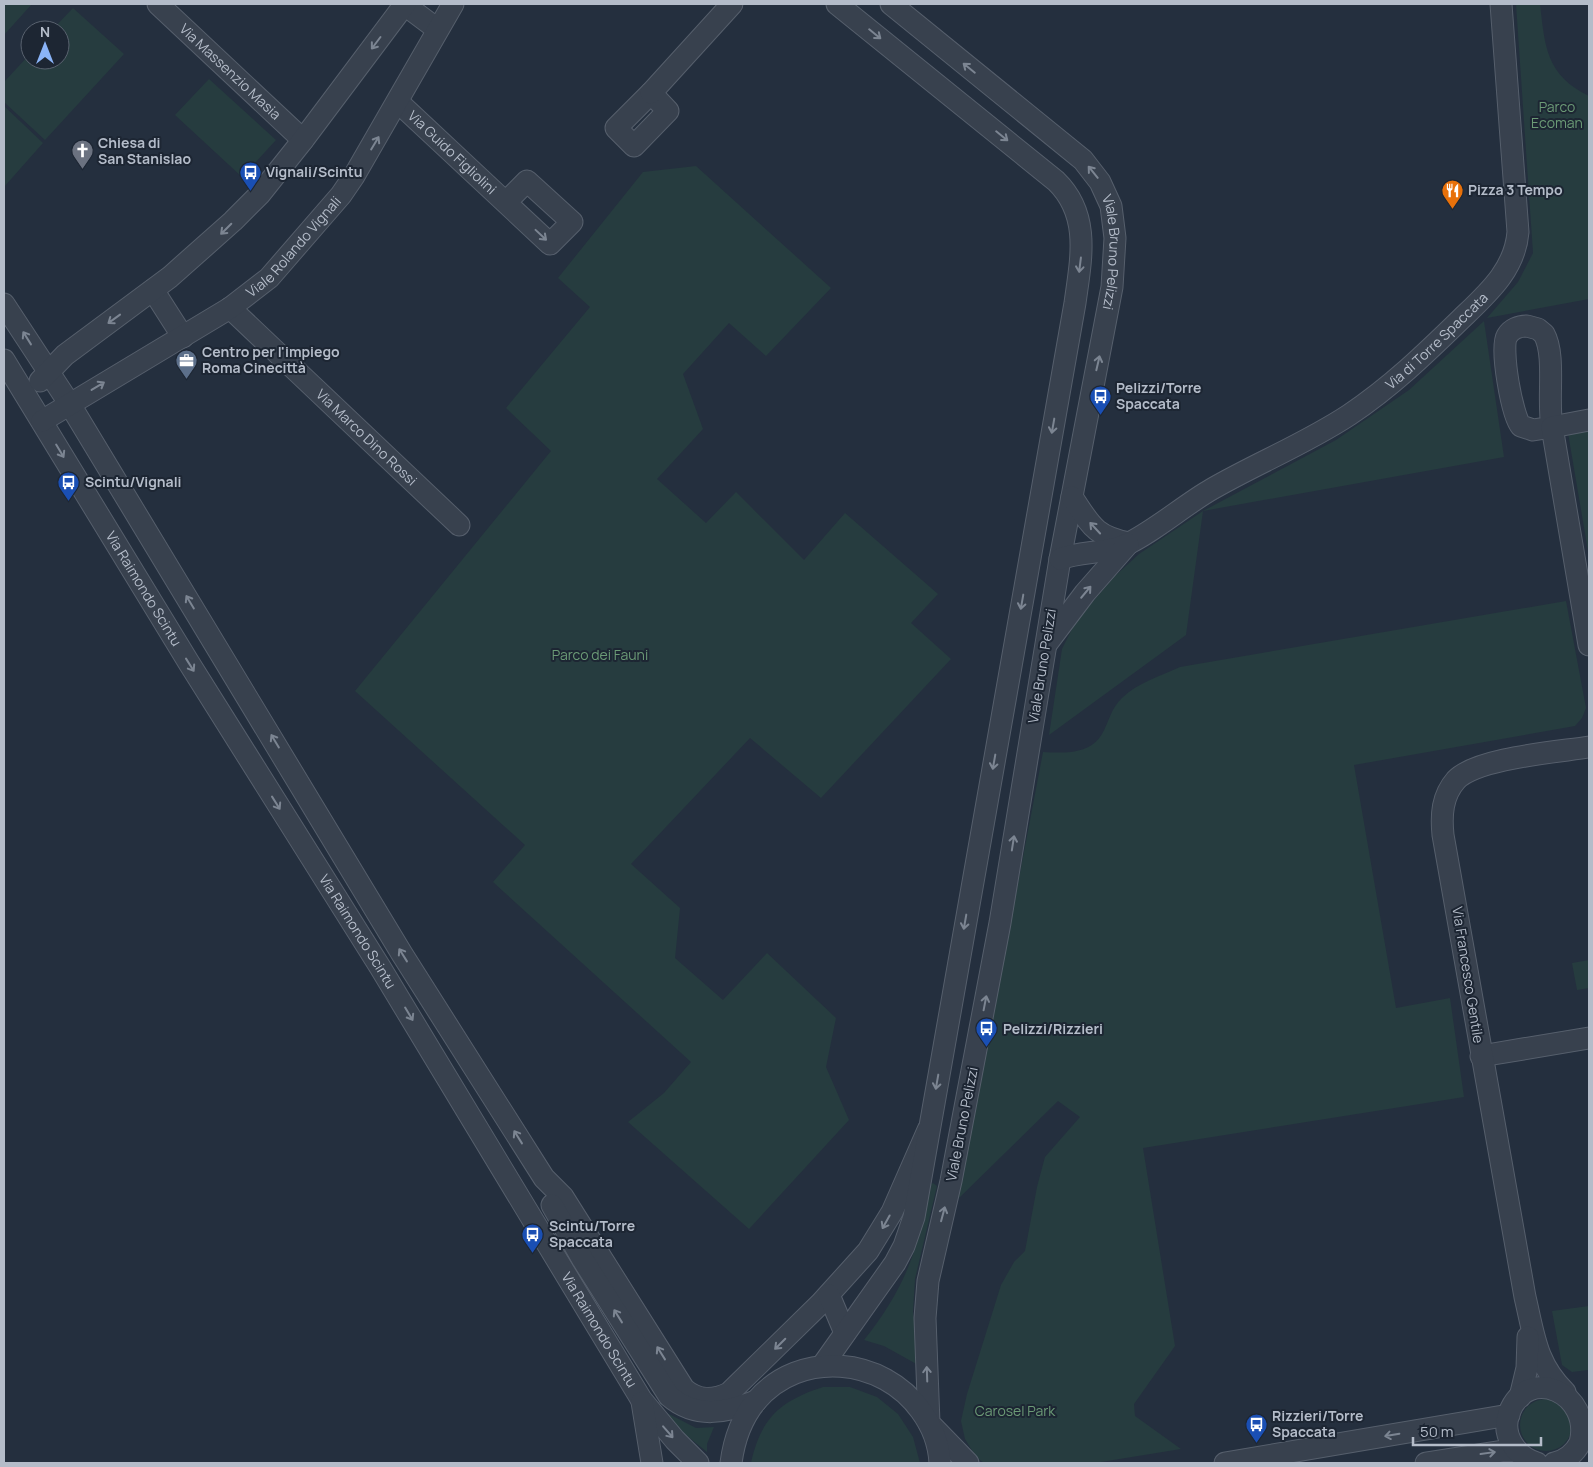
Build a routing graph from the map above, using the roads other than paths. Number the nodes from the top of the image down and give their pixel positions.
1 (158, 4) edge
2 (405, 4) edge
3 (453, 4) edge
4 (732, 4) edge
5 (837, 4) edge
6 (891, 4) edge
7 (1501, 4) edge
8 (437, 29) junction
9 (650, 93) dead end
10 (398, 102) junction
11 (303, 140) junction
12 (506, 202) dead end
13 (153, 290) junction
14 (4, 304) edge
15 (230, 308) junction
16 (183, 337) junction
17 (4, 360) edge
18 (49, 373) junction
19 (25, 395) junction
20 (69, 403) junction
21 (42, 420) junction
22 (1589, 420) edge
23 (1072, 497) junction
24 (459, 525) dead end
25 (1129, 543) junction
26 (1030, 554) junction
27 (1060, 559) junction
28 (1113, 562) junction
29 (1046, 644) junction
30 (1589, 645) edge
31 (1589, 747) edge
32 (1589, 1038) edge
33 (1482, 1056) junction
34 (928, 1130) junction
35 (922, 1176) junction
36 (544, 1178) junction
37 (951, 1181) junction
38 (829, 1295) junction
39 (1528, 1310) junction
40 (845, 1334) junction
41 (822, 1366) junction
42 (1575, 1396) edge
43 (641, 1400) junction
44 (756, 1401) junction
45 (1514, 1406) junction
46 (929, 1423) junction
47 (1572, 1453) edge
48 (1530, 1460) edge
49 (652, 1463) edge
50 (698, 1463) edge
51 (731, 1463) edge
52 (940, 1463) edge
53 (968, 1463) edge
54 (1225, 1463) edge
55 (1426, 1463) edge

1 - 11 street, Via Massenzio Masia
2 - 8 street
2 -> 11 street
3 - 8 street, Viale Rolando Vignali
4 - 9 street
5 -> 26 street, Viale Bruno Pelizzi
23 -> 6 street, Viale Bruno Pelizzi
7 - 25 street, Via di Torre Spaccata
8 - 10 street, Viale Rolando Vignali
10 - 12 street, Via Guido Figliolini
15 -> 10 street, Viale Rolando Vignali
11 -> 13 street
13 - 16 street
13 -> 18 street
18 -> 14 street, Via Raimondo Scintu
15 - 16 street, Viale Rolando Vignali
15 - 24 street, Via Marco Dino Rossi
20 -> 16 street, Viale Rolando Vignali
17 - 19 street, Via Raimondo Scintu
18 - 19 street
18 - 20 street, Via Raimondo Scintu
19 - 21 street, Via Raimondo Scintu
20 - 21 street, Viale Rolando Vignali
36 -> 20 street, Via Raimondo Scintu
21 -> 43 street, Via Raimondo Scintu
22 - 30 street
25 -> 23 street
23 - 27 street, Viale Bruno Pelizzi
25 - 27 street, Via di Torre Spaccata
25 - 28 street, Via di Torre Spaccata
26 - 27 street, Via di Torre Spaccata
26 -> 34 street, Viale Bruno Pelizzi
27 - 28 street
27 - 29 street, Viale Bruno Pelizzi
29 -> 28 street, Via di Torre Spaccata
37 -> 29 street, Viale Bruno Pelizzi
31 - 33 street, Via Francesco Gentile
32 - 33 street
33 - 39 street, Via Francesco Gentile
34 - 35 street, Viale Bruno Pelizzi
34 -> 38 street, Via Raimondo Scintu
35 - 37 street
35 - 40 street, Viale Bruno Pelizzi
38 -> 36 street, Via Raimondo Scintu
44 -> 36 street, Via Raimondo Scintu
46 -> 37 street, Viale Bruno Pelizzi
38 - 40 street
39 - 42 street, Via Francesco Gentile
39 - 45 street, Via Francesco Gentile
40 - 41 street, Viale Bruno Pelizzi
41 - 44 street
41 - 46 street
42 - 45 street
42 - 47 street, Via Francesco Gentile
43 - 49 street
43 -> 50 street, Via Raimondo Scintu
44 - 51 street
45 - 48 street, Via Francesco Gentile
45 -> 54 street
46 - 52 street
46 - 53 street
55 -> 48 street

